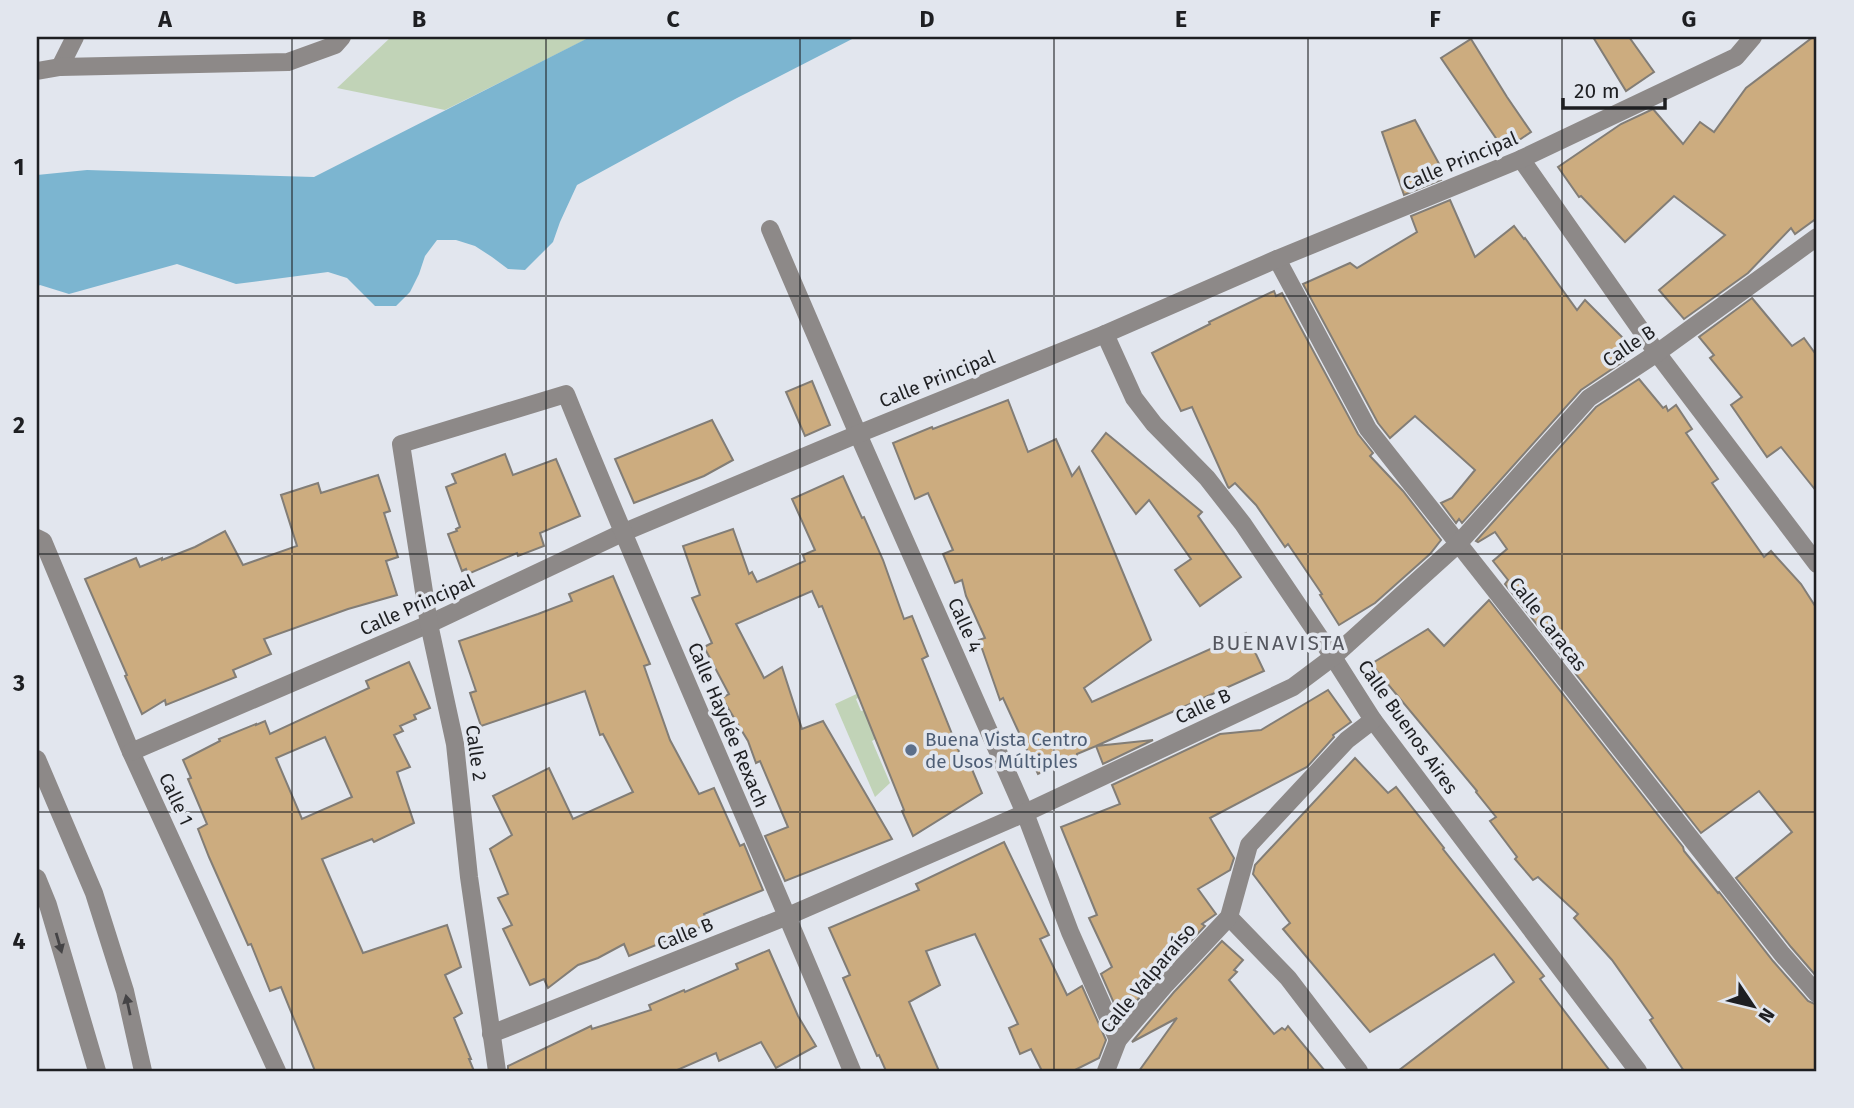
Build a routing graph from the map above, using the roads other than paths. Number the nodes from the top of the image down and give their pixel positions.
1 (75, 37) edge
2 (342, 37) edge
3 (1753, 37) edge
4 (60, 68) junction
5 (37, 71) edge
6 (1521, 159) junction
7 (770, 229) dead end
8 (1815, 244) edge
9 (1277, 259) junction
10 (1105, 334) junction
11 (1657, 353) junction
12 (858, 433) junction
13 (401, 444) joint
14 (622, 533) junction
15 (40, 539) edge
16 (1458, 544) junction
17 (1817, 565) edge
18 (429, 624) junction
19 (1334, 657) junction
20 (1373, 720) junction
21 (131, 752) junction
22 (37, 759) edge
23 (1025, 813) junction
24 (37, 878) edge
25 (788, 916) junction
26 (1229, 917) junction
27 (1817, 994) edge
28 (491, 1034) junction
29 (1118, 1040) junction
30 (97, 1071) edge
31 (143, 1071) edge
32 (277, 1071) edge
33 (497, 1071) edge
34 (852, 1071) edge
35 (1106, 1071) edge
36 (1359, 1071) edge
37 (1638, 1071) edge

1 - 4 street
2 - 4 street
3 - 6 street, Calle Principal
4 - 5 street
6 - 9 street, Calle Principal
6 - 11 street
7 - 12 street, Calle 4
8 - 11 street, Calle B
9 - 10 street, Calle Principal
9 - 16 street, Calle Caracas
10 - 12 street, Calle Principal
10 - 19 street, Calle Buenos Aires
11 - 16 street, Calle B
11 - 17 street
12 - 14 street, Calle Principal
12 - 23 street, Calle 4
13 - 14 street, Calle Haydée Rexach
13 - 18 street, Calle 2
14 - 18 street, Calle Principal
14 - 25 street, Calle Haydée Rexach
15 - 21 street, Calle 1
16 - 19 street, Calle B
16 - 27 street, Calle Caracas
18 - 21 street, Calle Principal
18 - 28 street, Calle 2
19 - 20 street, Calle Buenos Aires
19 - 23 street, Calle B
20 - 26 street
20 - 37 street, Calle Buenos Aires
21 - 32 street, Calle 1
31 -> 22 street
23 - 25 street, Calle B
23 - 29 street, Calle 4
24 -> 30 street
25 - 28 street, Calle B
25 - 34 street, Calle Haydée Rexach
26 - 29 street, Calle Valparaíso
26 - 36 street
28 - 33 street, Calle 2
29 - 35 street, Calle Valparaíso

